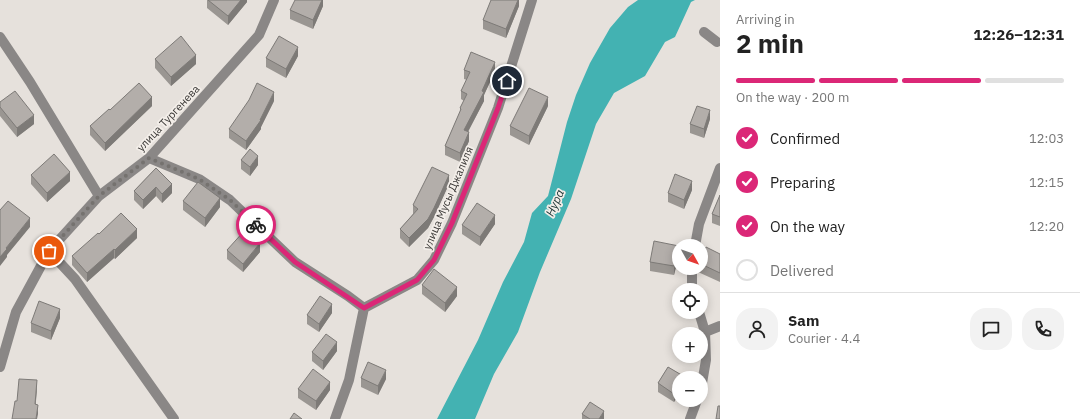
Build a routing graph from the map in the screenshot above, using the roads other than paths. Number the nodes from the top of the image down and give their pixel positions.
1 (274, 0) edge
2 (532, 0) edge
3 (704, 32) dead end
4 (0, 37) edge
5 (719, 44) edge
6 (149, 158) junction
7 (720, 168) edge
8 (99, 196) junction
9 (696, 239) edge
10 (49, 251) junction
11 (364, 308) junction
12 (720, 326) edge
13 (708, 331) edge
14 (0, 367) edge
15 (694, 407) edge
16 (174, 419) edge
17 (335, 419) edge
18 (690, 419) edge

1 - 6 street, улица Тургенева
2 - 11 street, улица Мусы Джалиля
3 - 5 street
4 - 8 street
6 - 8 street, улица Тургенева
6 - 11 street
7 - 9 street
8 - 10 street, улица Тургенева
10 - 14 street, улица Тургенева
10 - 16 street
11 - 17 street
12 - 13 street
15 - 18 street

